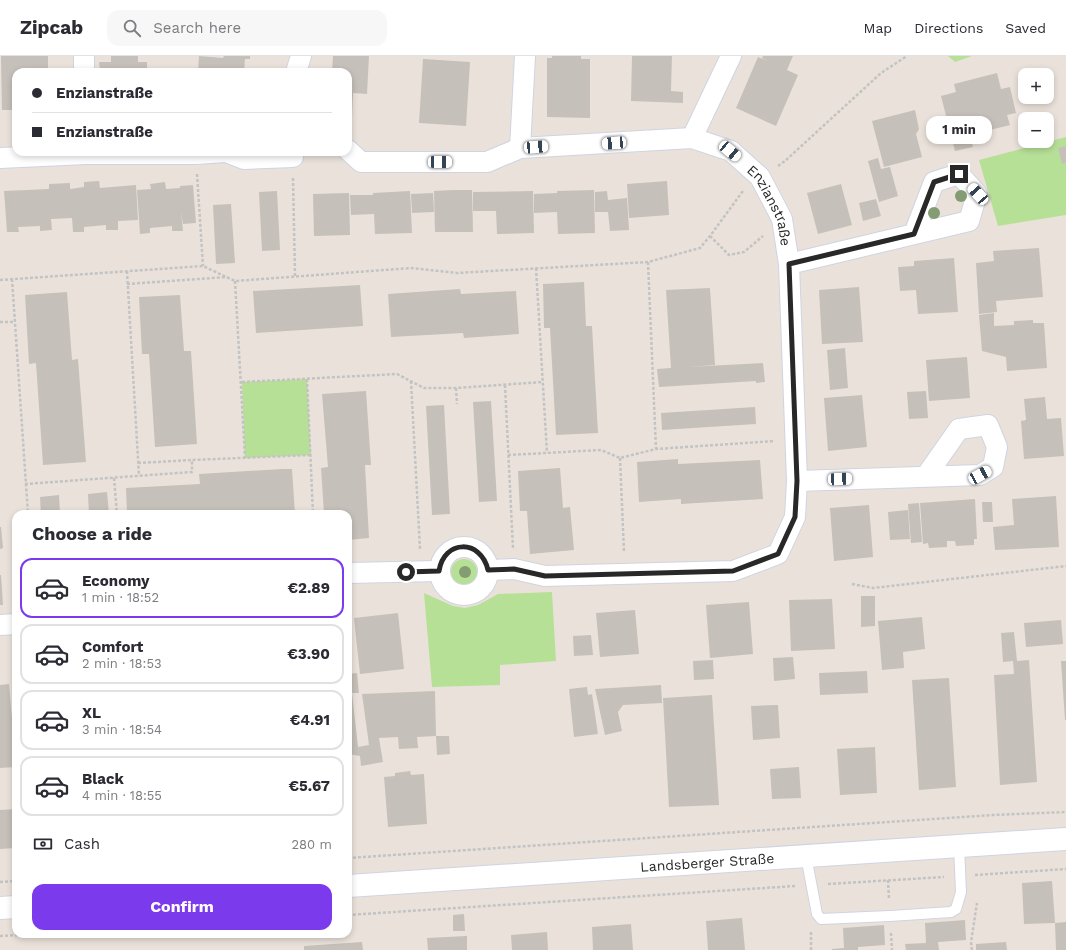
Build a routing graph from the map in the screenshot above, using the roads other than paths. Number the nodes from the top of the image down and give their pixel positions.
1 (84, 56) edge
2 (301, 56) edge
3 (524, 56) edge
4 (731, 56) edge
5 (84, 68) edge
6 (297, 68) edge
7 (692, 138) junction
8 (520, 148) junction
9 (352, 154) edge
10 (34, 156) edge
11 (236, 156) edge
12 (277, 156) edge
13 (0, 158) edge
14 (914, 234) dead end
15 (789, 264) junction
16 (926, 476) dead end
17 (797, 481) junction
18 (488, 570) junction
19 (430, 572) junction
20 (352, 574) edge
21 (12, 624) edge
22 (0, 625) edge
23 (1066, 839) edge
24 (959, 846) junction
25 (806, 856) junction
26 (352, 886) edge
27 (12, 907) edge
28 (0, 908) edge

1 - 5 street
2 - 6 street
3 - 8 street
4 - 7 street
7 - 8 street, Enzianstraße
7 - 15 street, Enzianstraße
8 - 9 street, Enzianstraße
10 - 13 street
11 - 12 street
14 - 15 street, Enzianstraße
15 - 17 street, Enzianstraße
16 - 17 street
17 - 18 street, Enzianstraße
18 - 19 street
18 - 19 street
19 - 20 street
21 - 22 street
23 - 24 street, Landsberger Straße
24 - 25 street, Landsberger Straße
24 - 25 lane
25 - 26 street, Landsberger Straße
27 - 28 street

